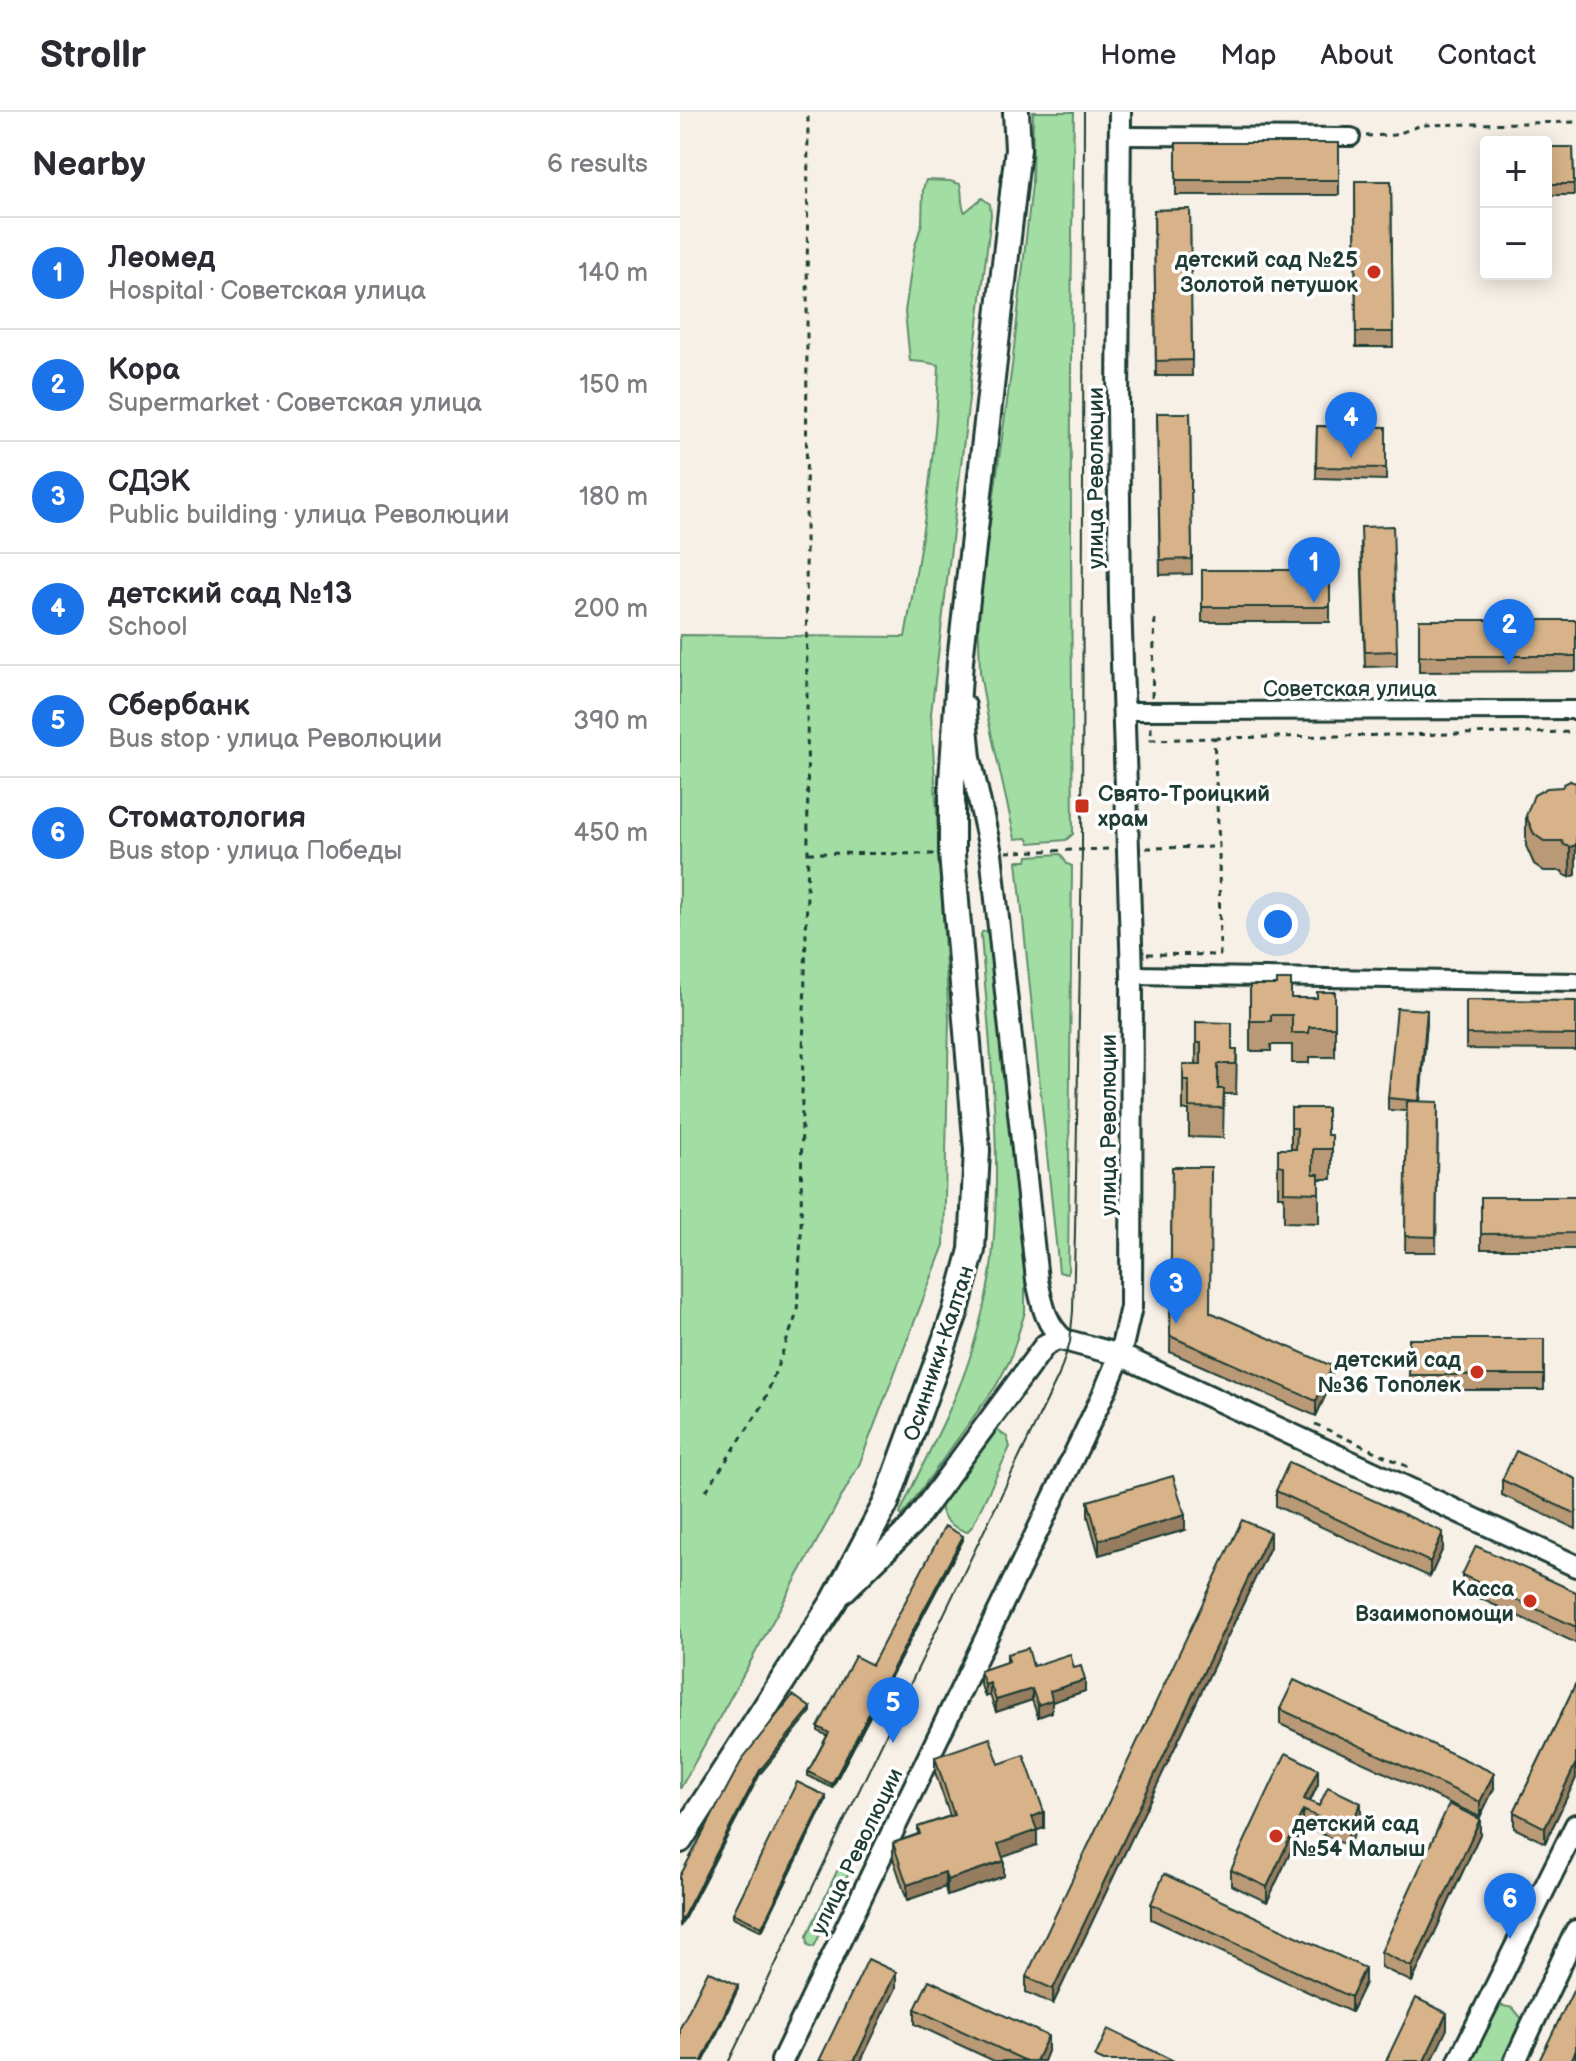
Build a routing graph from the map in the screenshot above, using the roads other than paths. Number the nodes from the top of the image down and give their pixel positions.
1 (1016, 112) edge
2 (1120, 112) edge
3 (1120, 136) junction
4 (1351, 137) road end
5 (960, 661) junction
6 (1576, 710) edge
7 (1125, 711) junction
8 (1138, 975) junction
9 (1576, 982) edge
10 (1064, 1340) junction
11 (1120, 1355) junction
12 (1576, 1566) edge
13 (834, 1601) junction
14 (1576, 1825) edge
15 (680, 1840) edge
16 (1576, 1931) edge
17 (782, 2061) edge
18 (1459, 2061) edge
19 (1515, 2061) edge

1 - 5 main road, Осинники-Калтан
2 - 3 street, улица Революции
3 - 4 street
3 - 7 street, улица Революции
5 - 10 street
5 - 13 main road, Осинники-Калтан
6 - 7 street, Советская улица
7 - 8 street, улица Революции
8 - 9 street
8 - 11 street, улица Революции
10 - 11 street
10 - 13 street
11 - 12 street
11 - 17 street, улица Революции
13 - 15 main road, Осинники-Калтан
14 - 18 street
16 - 19 street

